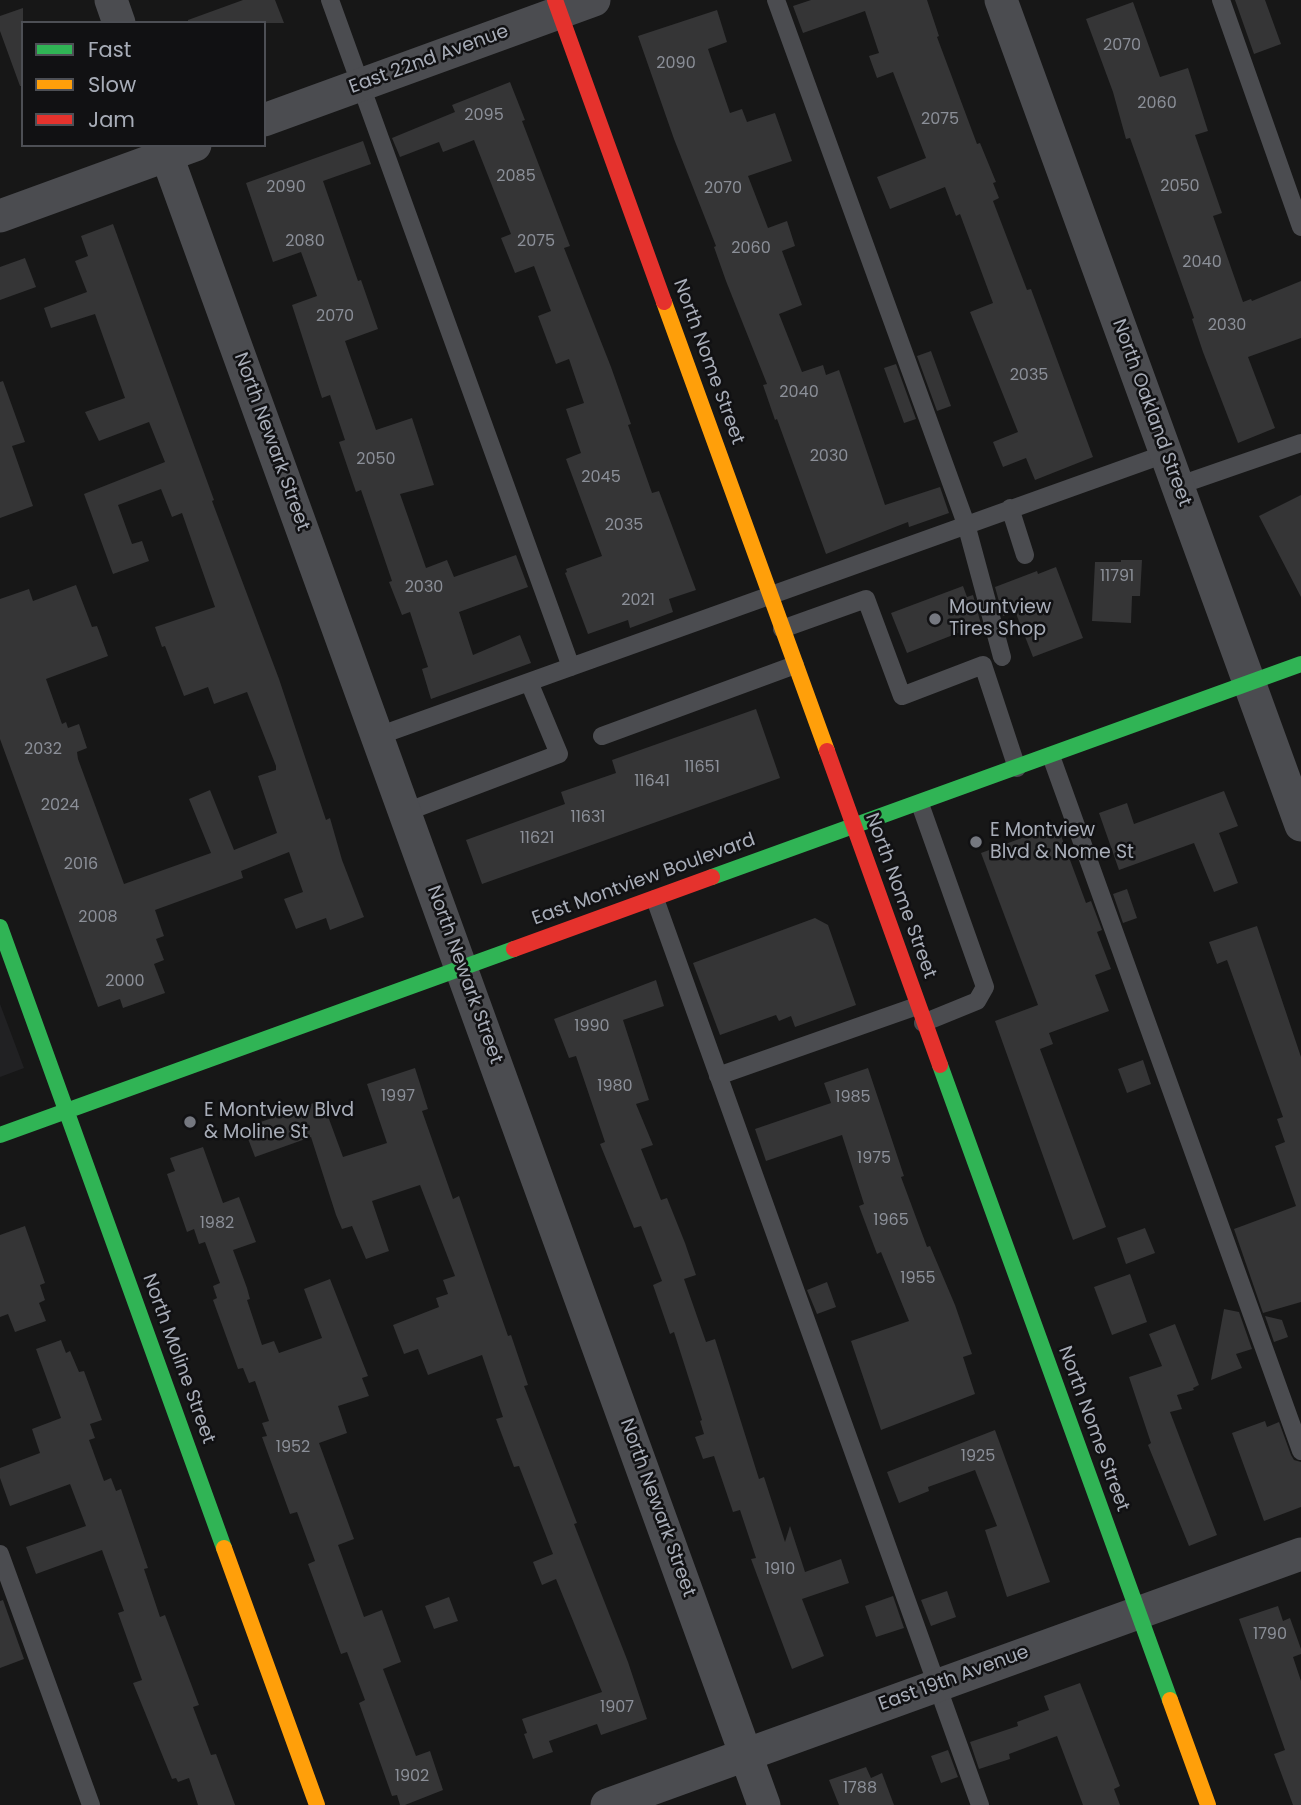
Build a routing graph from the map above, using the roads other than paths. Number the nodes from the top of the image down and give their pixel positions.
1 (111, 0) edge
2 (330, 0) edge
3 (594, 0) edge
4 (776, 0) edge
5 (1001, 0) edge
6 (1221, 0) edge
7 (557, 6) edge
8 (118, 21) edge
9 (361, 85) junction
10 (266, 119) edge
11 (175, 149) edge
12 (0, 216) edge
13 (1301, 227) edge
14 (1301, 443) edge
15 (1166, 454) junction
16 (1177, 486) junction
17 (1010, 508) junction
18 (965, 524) junction
19 (1025, 555) dead end
20 (770, 596) junction
21 (782, 629) junction
22 (1002, 657) dead end
23 (1301, 664) edge
24 (795, 665) junction
25 (571, 667) junction
26 (529, 682) junction
27 (1249, 683) junction
28 (379, 736) junction
29 (602, 736) dead end
30 (1051, 756) junction
31 (1017, 768) junction
32 (920, 804) junction
33 (406, 812) junction
34 (1301, 825) edge
35 (853, 828) junction
36 (655, 899) junction
37 (0, 927) edge
38 (461, 967) junction
39 (920, 1014) junction
40 (718, 1076) junction
41 (68, 1111) junction
42 (0, 1135) edge
43 (1301, 1451) edge
44 (0, 1554) edge
45 (1301, 1554) edge
46 (1137, 1614) junction
47 (936, 1684) junction
48 (746, 1754) junction
49 (91, 1805) edge
50 (317, 1805) edge
51 (607, 1805) edge
52 (764, 1805) edge
53 (981, 1805) edge
54 (1208, 1805) edge

1 - 8 street
2 - 9 lane
3 - 7 street, East 22nd Avenue
4 - 18 lane
5 - 15 street, North Oakland Street
6 - 13 lane
7 - 9 street, East 22nd Avenue
7 - 20 street, North Nome Street
9 - 10 street, East 22nd Avenue
9 - 25 lane
11 - 12 street
11 - 28 street, North Newark Street
14 - 16 lane
15 - 16 street, North Oakland Street
15 - 17 lane
16 - 27 street, North Oakland Street
17 - 18 lane
17 - 19 lane
18 - 20 lane
18 - 22 lane
20 - 21 street, North Nome Street
20 - 25 lane
21 - 24 street, North Nome Street
21 - 31 lane
23 - 27 street, East Montview Boulevard
24 - 29 lane
24 - 35 street, North Nome Street
25 - 26 lane
26 - 28 lane
26 - 33 lane
27 - 30 street, East Montview Boulevard
27 - 34 street, North Oakland Street
28 - 33 street, North Newark Street
30 - 31 street, East Montview Boulevard
30 - 43 lane
31 - 32 street, East Montview Boulevard
32 - 35 street, East Montview Boulevard
32 - 39 lane
33 - 38 street, North Newark Street
35 - 36 street, East Montview Boulevard
35 - 39 street, North Nome Street
36 - 38 street, East Montview Boulevard
36 - 40 lane
37 - 41 street, North Moline Street
38 - 41 street, East Montview Boulevard
38 - 48 street, North Newark Street
39 - 40 lane
39 - 46 street, North Nome Street
40 - 47 lane
41 - 42 street, East Montview Boulevard
41 - 50 street, North Moline Street
44 - 49 lane
45 - 46 street, East 19th Avenue
46 - 47 street, East 19th Avenue
46 - 54 street, North Nome Street
47 - 48 street, East 19th Avenue
47 - 53 lane
48 - 51 street, East 19th Avenue
48 - 52 street, North Newark Street

